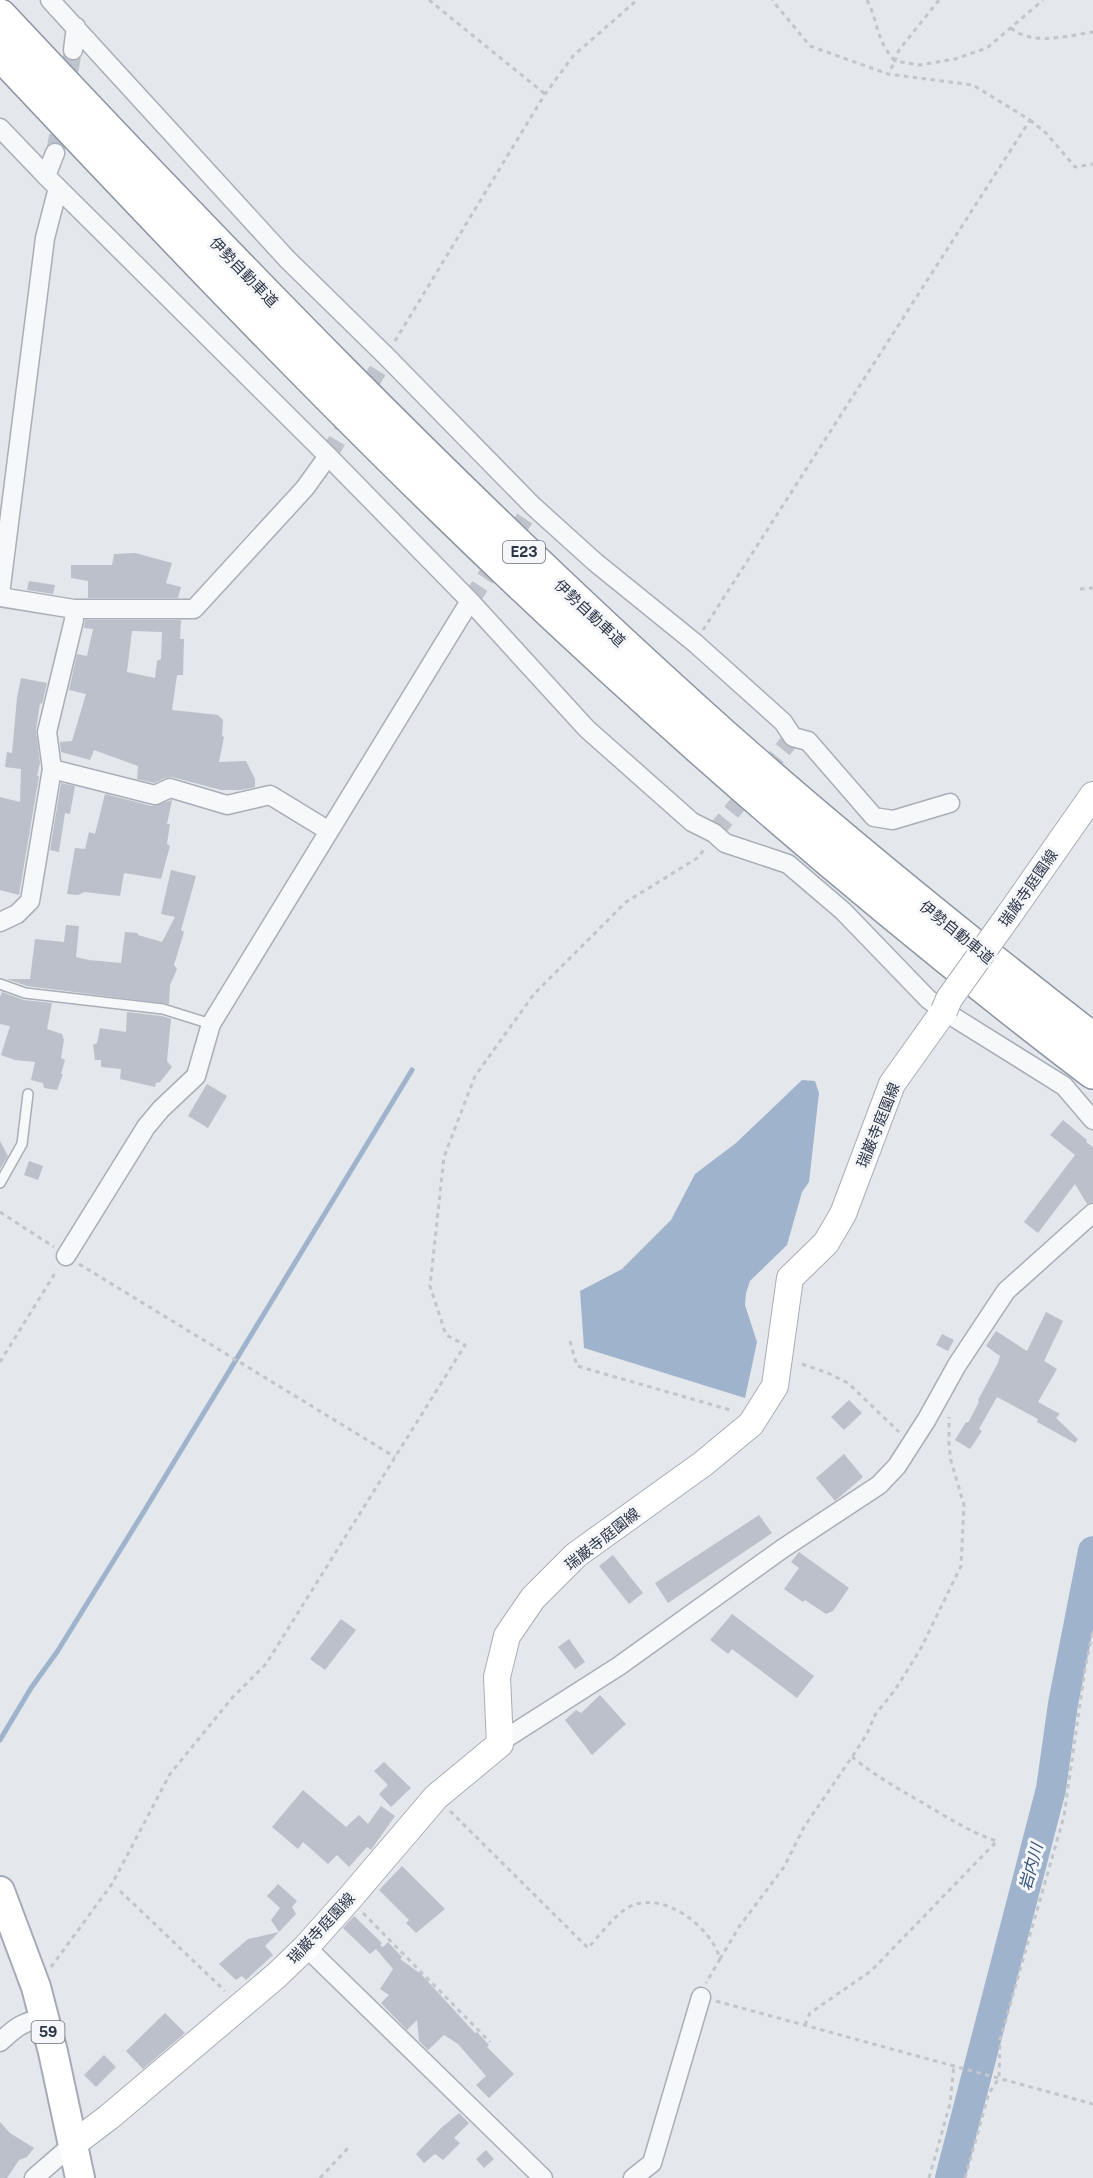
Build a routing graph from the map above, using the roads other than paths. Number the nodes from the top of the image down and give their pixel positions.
1 (50, 0) edge
2 (0, 16) edge
3 (76, 27) junction
4 (73, 50) tunnel mouth
5 (0, 53) edge
6 (0, 128) edge
7 (56, 153) tunnel mouth
8 (52, 182) junction
9 (328, 456) junction
10 (0, 596) edge
11 (470, 601) junction
12 (74, 609) junction
13 (52, 770) junction
14 (1093, 795) edge
15 (950, 803) dead end
16 (329, 831) junction
17 (0, 921) edge
18 (0, 984) edge
19 (944, 1011) junction
20 (211, 1024) junction
21 (1093, 1040) edge
22 (1093, 1072) edge
23 (28, 1094) dead end
24 (1093, 1120) edge
25 (0, 1183) edge
26 (1093, 1213) edge
27 (66, 1256) road end
28 (500, 1744) junction
29 (0, 1890) edge
30 (306, 1947) junction
31 (701, 1997) road end
32 (44, 2018) junction
33 (0, 2042) edge
34 (72, 2145) junction
35 (34, 2178) edge
36 (81, 2178) edge
37 (543, 2178) edge
38 (633, 2178) edge

1 - 3 street
2 - 21 highway, 伊勢自動車道 / E23
3 - 4 street
3 - 15 street
5 - 22 highway, 伊勢自動車道 / E23
6 - 8 street
7 - 8 street
8 - 9 street
8 - 10 street
9 - 11 street
9 - 12 street
10 - 12 street
11 - 16 street
11 - 19 street
12 - 13 street
13 - 16 street
13 - 17 street
14 - 19 main road, 瑞厳寺庭園線, bridge
16 - 20 street
18 - 20 lane
19 - 24 street
19 - 28 main road, 瑞巌寺庭園線
20 - 27 street
23 - 25 lane
26 - 28 street
28 - 30 main road, 瑞巌寺庭園線
29 - 32 main road, 59
30 - 34 main road, 瑞巌寺庭園線
30 - 37 street
31 - 38 street
32 - 33 street
32 - 34 main road, 59
34 - 35 street
34 - 36 main road, 59

